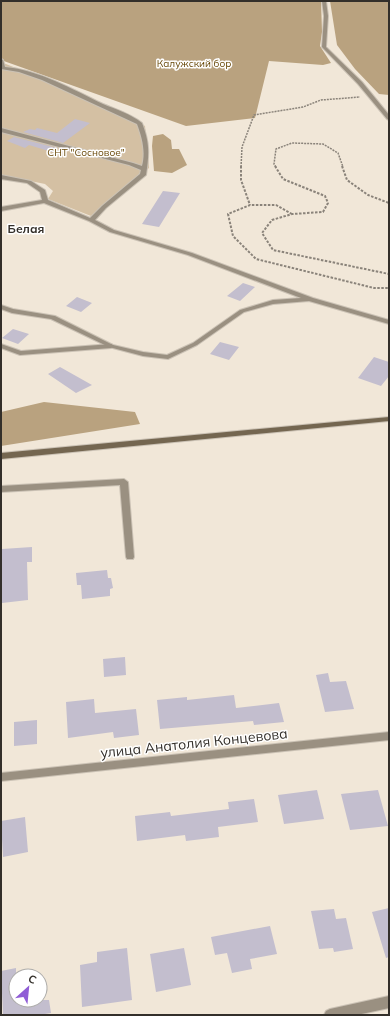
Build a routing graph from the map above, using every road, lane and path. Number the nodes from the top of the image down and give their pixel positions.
1 (324, 1) edge
2 (1, 60) edge
3 (2, 69) edge
4 (371, 97) junction
5 (389, 118) edge
6 (1, 130) edge
7 (144, 169) junction
8 (1, 177) edge
9 (45, 201) junction
10 (389, 204) edge
11 (250, 205) junction
12 (1, 209) edge
13 (292, 214) junction
14 (91, 220) junction
15 (389, 274) edge
16 (389, 288) edge
17 (311, 299) junction
18 (1, 307) edge
19 (389, 322) edge
20 (1, 346) edge
21 (111, 346) junction
22 (389, 419) edge
23 (1, 456) edge
24 (1, 489) edge
25 (130, 557) dead end
26 (389, 736) edge
27 (1, 777) edge
28 (389, 1002) edge
29 (330, 1015) edge

1 - 4 street
2 - 3 street
3 - 7 street
4 - 5 street
4 - 11 path
6 - 7 street
7 - 14 street
8 - 9 street
9 - 12 street
9 - 14 street
10 - 13 path
11 - 13 path
11 - 16 path
13 - 15 path
14 - 17 street
17 - 19 street
17 - 21 street
18 - 21 street
20 - 21 street
22 - 23 main road
24 - 25 street
26 - 27 street, улица Анатолия Концевова
28 - 29 street

